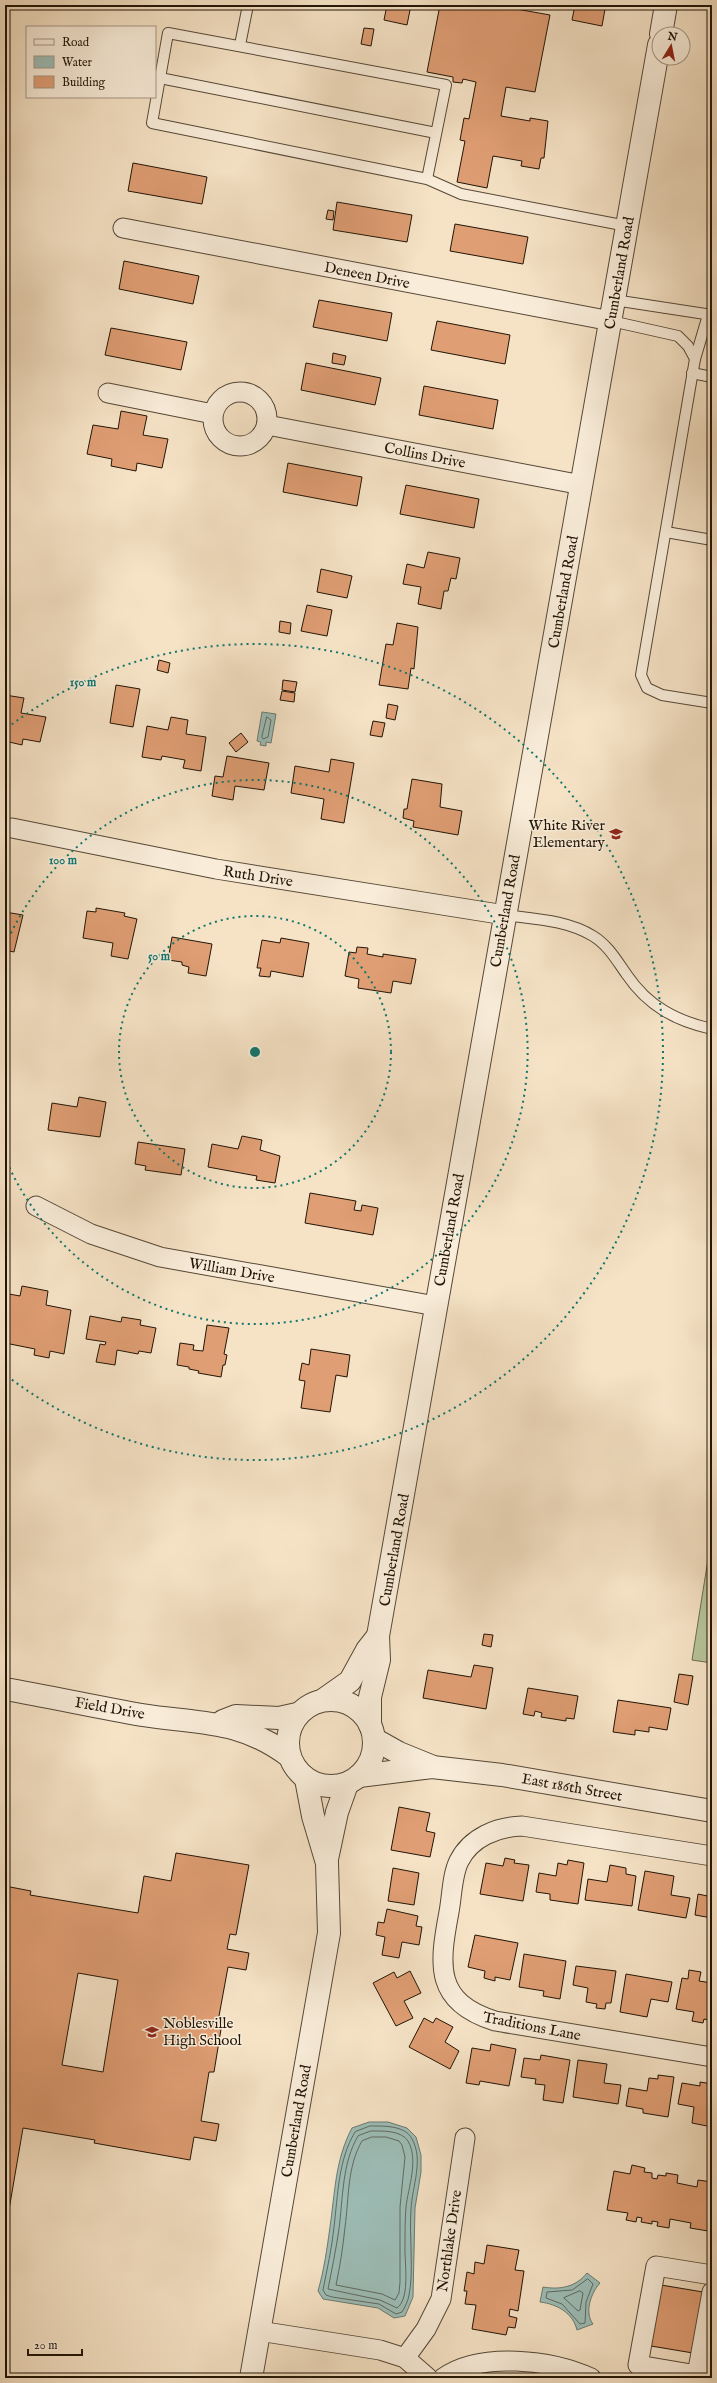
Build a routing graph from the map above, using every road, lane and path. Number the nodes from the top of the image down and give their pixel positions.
1 (248, 5) edge
2 (666, 5) edge
3 (662, 26) edge
4 (240, 45) junction
5 (655, 66) edge
6 (160, 78) junction
7 (436, 133) junction
8 (427, 179) junction
9 (627, 226) junction
10 (123, 228) dead end
11 (614, 300) junction
12 (710, 315) edge
13 (611, 321) junction
14 (694, 359) junction
15 (692, 373) junction
16 (712, 376) edge
17 (108, 393) dead end
18 (213, 414) junction
19 (267, 425) junction
20 (582, 485) junction
21 (666, 532) junction
22 (712, 540) edge
23 (712, 703) edge
24 (12, 828) dead end
25 (505, 915) junction
26 (712, 1029) edge
27 (36, 1206) dead end
28 (436, 1306) junction
29 (378, 1636) junction
30 (5, 1689) edge
31 (323, 1700) junction
32 (297, 1714) junction
33 (216, 1723) junction
34 (372, 1732) junction
35 (288, 1756) junction
36 (432, 1767) junction
37 (306, 1779) junction
38 (353, 1780) junction
39 (712, 1811) edge
40 (712, 1856) edge
41 (327, 1863) junction
42 (712, 2057) edge
43 (465, 2138) dead end
44 (712, 2275) edge
45 (712, 2292) edge
46 (259, 2331) junction
47 (405, 2358) junction
48 (697, 2376) edge
49 (251, 2378) edge
50 (428, 2378) edge
51 (443, 2378) edge
52 (591, 2378) edge

1 - 4 lane
2 - 3 street
4 - 6 lane
4 - 7 lane
5 - 9 street, Cumberland Road
6 - 7 lane
6 - 8 lane
7 - 8 lane
8 - 9 lane
9 - 11 street, Cumberland Road
10 - 13 street, Deneen Drive
11 - 12 lane
11 - 13 street, Cumberland Road
12 - 14 lane
13 - 14 lane
13 - 20 street, Cumberland Road
14 - 15 lane
15 - 16 lane
15 - 21 lane
17 - 18 street
18 - 19 street
18 - 19 street
19 - 20 street, Collins Drive
20 - 25 street, Cumberland Road
21 - 22 lane
21 - 23 lane
24 - 25 street, Ruth Drive
25 - 26 lane
25 - 28 street, Cumberland Road
27 - 28 street, William Drive
28 - 29 street, Cumberland Road
29 - 31 street, Cumberland Road
29 - 34 street, Cumberland Road
30 - 33 street, Field Drive
31 - 32 street
31 - 34 street
32 - 33 street
32 - 35 street
33 - 35 street
34 - 36 street, East 186th Street
34 - 38 street
35 - 37 street
36 - 38 street, East 186th Street
36 - 39 street, East 186th Street
37 - 38 street
37 - 41 street, Cumberland Road
38 - 41 street, Cumberland Road
40 - 42 street, Traditions Lane
41 - 46 street, Cumberland Road
43 - 47 street, Northlake Drive
44 - 48 street
45 - 48 street
46 - 47 street
46 - 49 street, Cumberland Road
47 - 50 street
51 - 52 street

